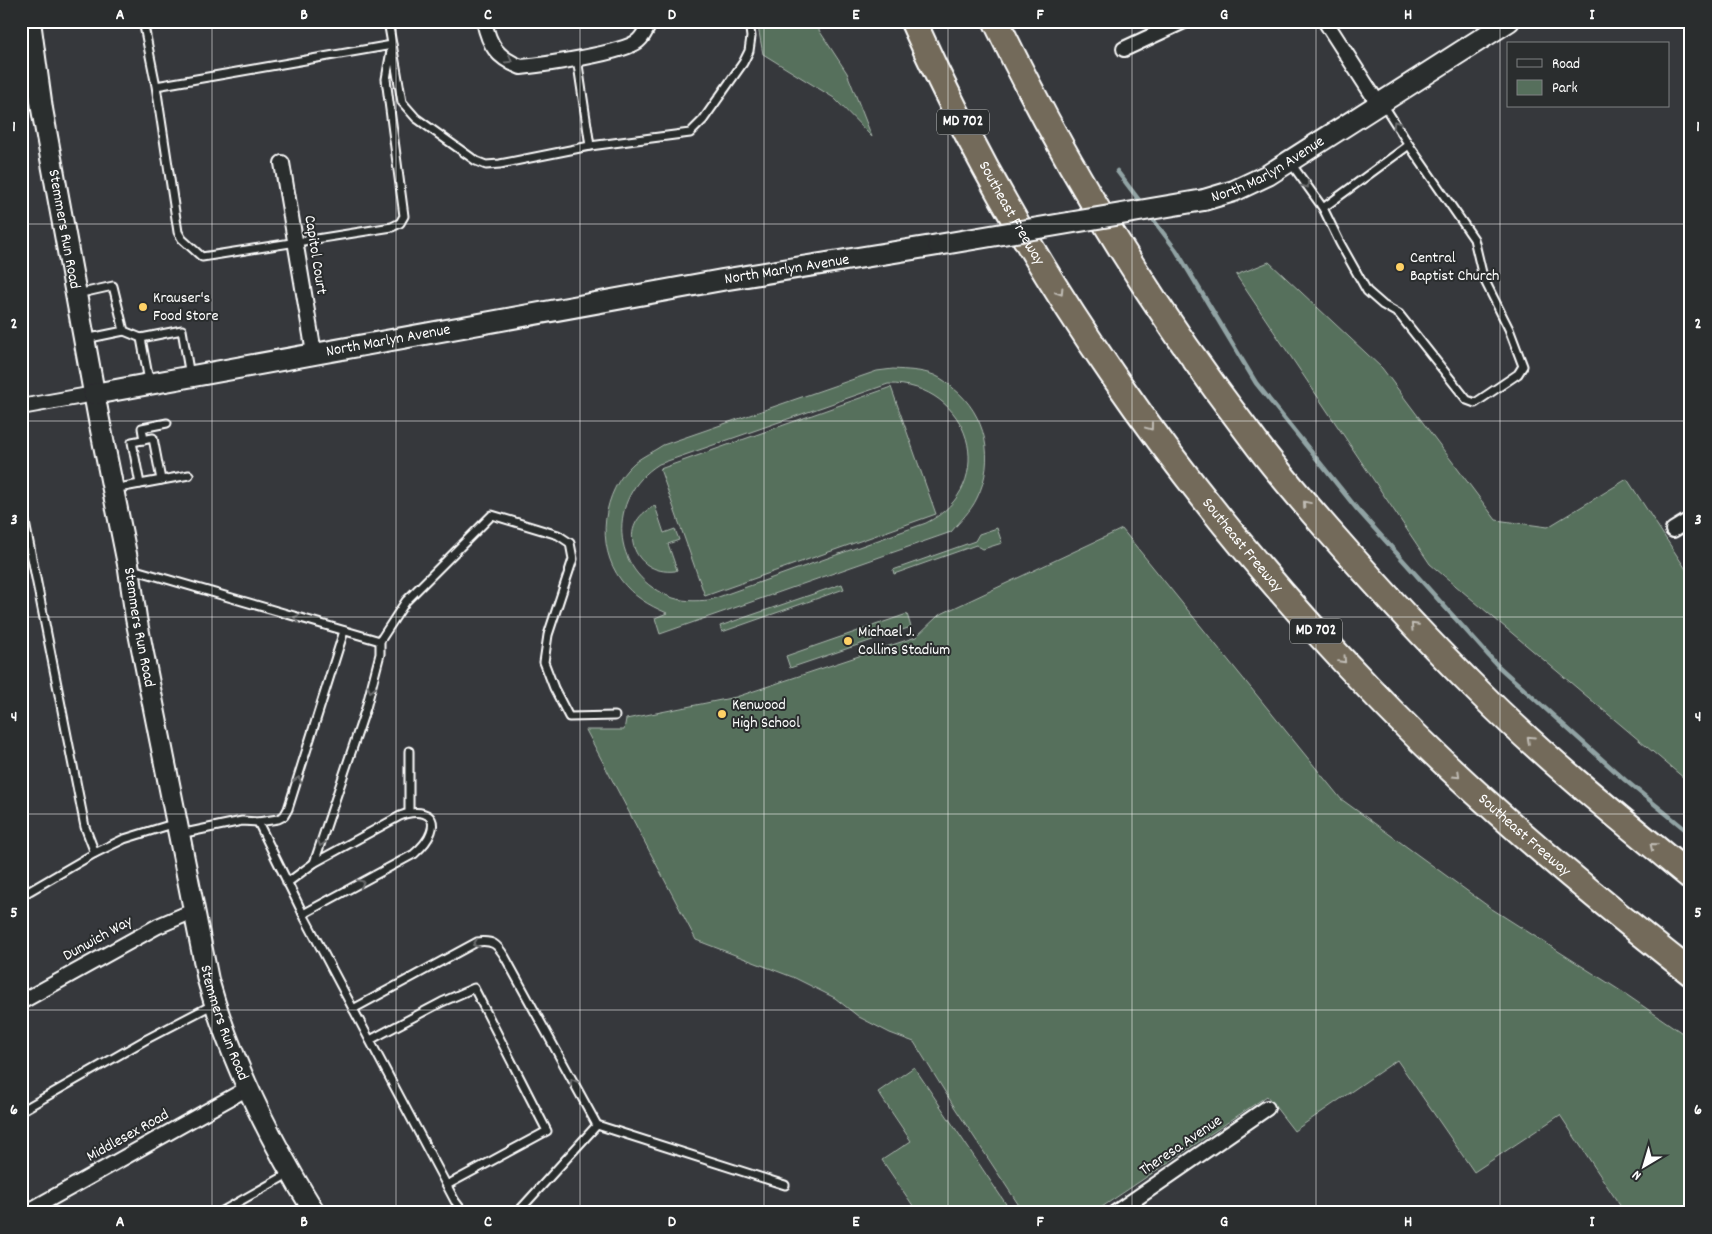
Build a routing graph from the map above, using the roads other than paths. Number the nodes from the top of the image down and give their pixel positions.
1 (30, 21) edge
2 (143, 21) edge
3 (388, 21) edge
4 (484, 21) edge
5 (650, 21) edge
6 (749, 21) edge
7 (897, 21) edge
8 (913, 21) edge
9 (996, 21) edge
10 (1005, 21) edge
11 (1184, 21) edge
12 (1325, 21) edge
13 (1509, 21) edge
14 (392, 45) junction
15 (1124, 48) dead end
16 (577, 57) junction
17 (29, 85) edge
18 (156, 86) junction
19 (1380, 104) junction
20 (1409, 144) junction
21 (590, 146) junction
22 (1290, 162) junction
23 (282, 163) dead end
24 (1093, 202) junction
25 (1323, 208) junction
26 (1016, 221) junction
27 (295, 242) junction
28 (76, 295) junction
29 (124, 331) junction
30 (141, 338) junction
31 (84, 339) junction
32 (314, 353) junction
33 (190, 376) junction
34 (150, 383) junction
35 (94, 394) junction
36 (21, 407) edge
37 (167, 423) dead end
38 (144, 440) junction
39 (189, 475) dead end
40 (162, 480) junction
41 (140, 484) junction
42 (113, 489) junction
43 (21, 502) edge
44 (1691, 519) edge
45 (1673, 530) dead end
46 (129, 568) junction
47 (344, 631) junction
48 (380, 641) junction
49 (615, 716) dead end
50 (409, 751) dead end
51 (409, 812) junction
52 (258, 822) junction
53 (178, 828) junction
54 (95, 853) junction
55 (314, 863) junction
56 (1691, 877) edge
57 (287, 883) junction
58 (21, 896) edge
59 (193, 911) junction
60 (303, 914) junction
61 (1691, 973) edge
62 (21, 1002) edge
63 (214, 1004) junction
64 (353, 1009) junction
65 (370, 1040) junction
66 (248, 1088) junction
67 (1268, 1108) dead end
68 (21, 1111) edge
69 (597, 1125) junction
70 (290, 1172) junction
71 (447, 1185) junction
72 (785, 1185) dead end
73 (25, 1213) edge
74 (219, 1213) edge
75 (314, 1213) edge
76 (464, 1213) edge
77 (517, 1213) edge
78 (1115, 1213) edge

1 - 17 street, Stemmers Run Road
2 - 18 lane
3 - 14 lane
4 -> 16 street
5 - 16 street
6 - 21 lane
7 - 26 highway
8 - 26 highway, Southeast Freeway / MD 702
9 - 24 highway
10 - 24 highway
11 - 15 street
12 - 19 street
13 - 19 street, North Marlyn Avenue
14 - 18 lane
14 - 21 lane
14 - 27 lane
16 - 21 lane
17 - 28 street, Stemmers Run Road
18 - 27 lane
20 -> 19 lane
19 - 22 street, North Marlyn Avenue
20 - 25 lane
20 - 25 lane
22 -> 25 lane
22 - 32 street, North Marlyn Avenue, bridge
23 - 27 street, Capitol Court
56 -> 24 highway
26 -> 61 highway, Southeast Freeway / MD 702
27 - 32 street, Capitol Court
28 - 29 lane
28 - 31 street, Stemmers Run Road
29 - 30 lane
29 - 31 lane
30 - 33 lane
30 - 34 lane
31 - 35 street, Stemmers Run Road
32 - 33 street, North Marlyn Avenue
33 - 34 street, North Marlyn Avenue
34 - 35 street, North Marlyn Avenue
35 - 36 street, North Marlyn Avenue
35 - 42 street, Stemmers Run Road
37 - 38 lane
38 - 40 lane
38 - 41 lane
39 - 40 lane
40 - 41 lane
41 - 42 lane
42 - 46 street, Stemmers Run Road
43 - 54 lane
44 - 45 street
47 -> 46 lane
46 - 53 street, Stemmers Run Road
47 - 48 lane
52 -> 47 lane
48 - 49 lane
48 -> 55 lane
50 - 51 lane
51 - 55 lane
60 -> 51 lane
52 - 53 lane
52 - 57 lane
53 - 54 lane
53 - 59 street, Stemmers Run Road
54 - 58 lane
55 - 57 lane
57 - 60 lane
59 - 62 street, Dunwich Way
59 - 63 street, Stemmers Run Road
60 - 64 lane
63 - 66 street, Stemmers Run Road
63 - 68 lane
64 - 65 lane
69 -> 64 lane
65 - 71 lane
65 - 71 lane
66 - 70 street, Stemmers Run Road
66 - 73 street, Middlesex Road
67 - 78 street, Theresa Avenue
69 - 72 lane
69 - 77 lane
70 - 74 lane
70 - 75 street, Stemmers Run Road
71 - 76 lane

